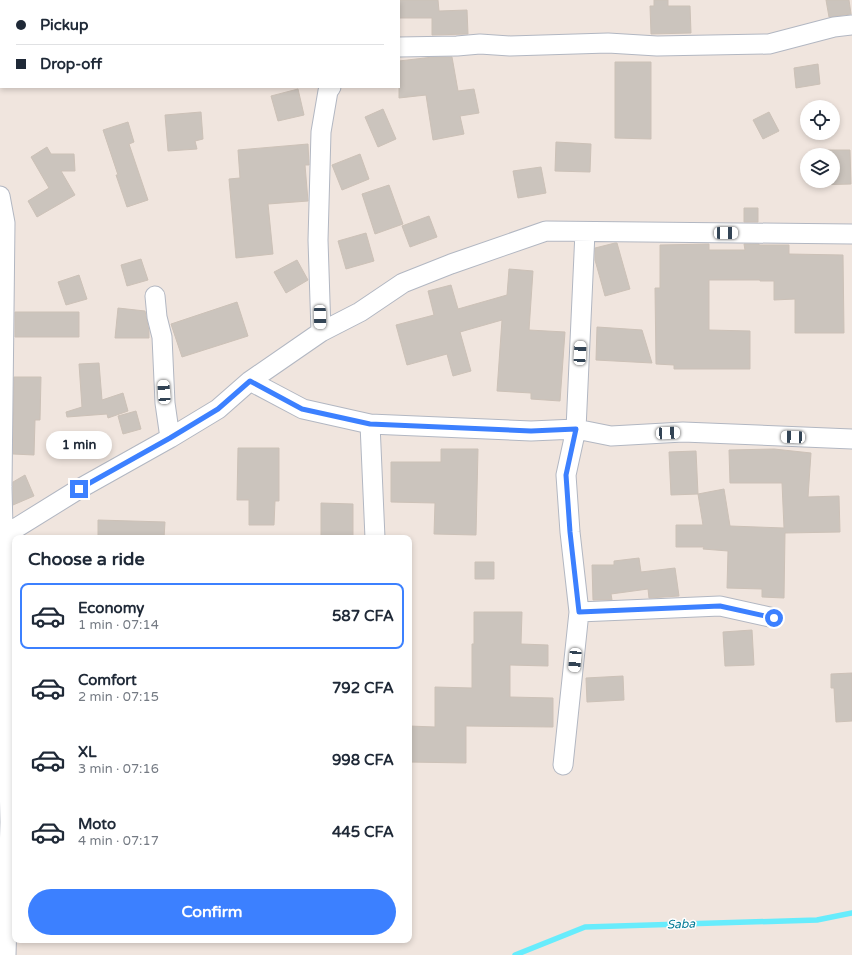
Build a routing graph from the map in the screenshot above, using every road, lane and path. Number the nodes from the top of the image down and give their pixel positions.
1 (852, 25) edge
2 (400, 46) edge
3 (330, 88) edge
4 (0, 196) edge
5 (585, 232) junction
6 (852, 234) edge
7 (155, 296) dead end
8 (320, 332) junction
9 (250, 381) junction
10 (370, 424) junction
11 (576, 429) junction
12 (170, 438) junction
13 (852, 439) edge
14 (375, 535) edge
15 (2, 537) edge
16 (579, 612) junction
17 (774, 618) dead end
18 (563, 765) dead end
19 (12, 823) edge
20 (6, 955) edge

1 - 2 street
3 - 8 street
4 - 15 street
5 - 6 street
5 - 8 street
5 - 11 street
7 - 12 street
8 - 9 street
9 - 10 street
9 - 12 street
10 - 11 street
10 - 14 street
11 - 13 street
11 - 16 street
12 - 15 street
15 - 19 street
16 - 17 street
16 - 18 street
19 - 20 street

